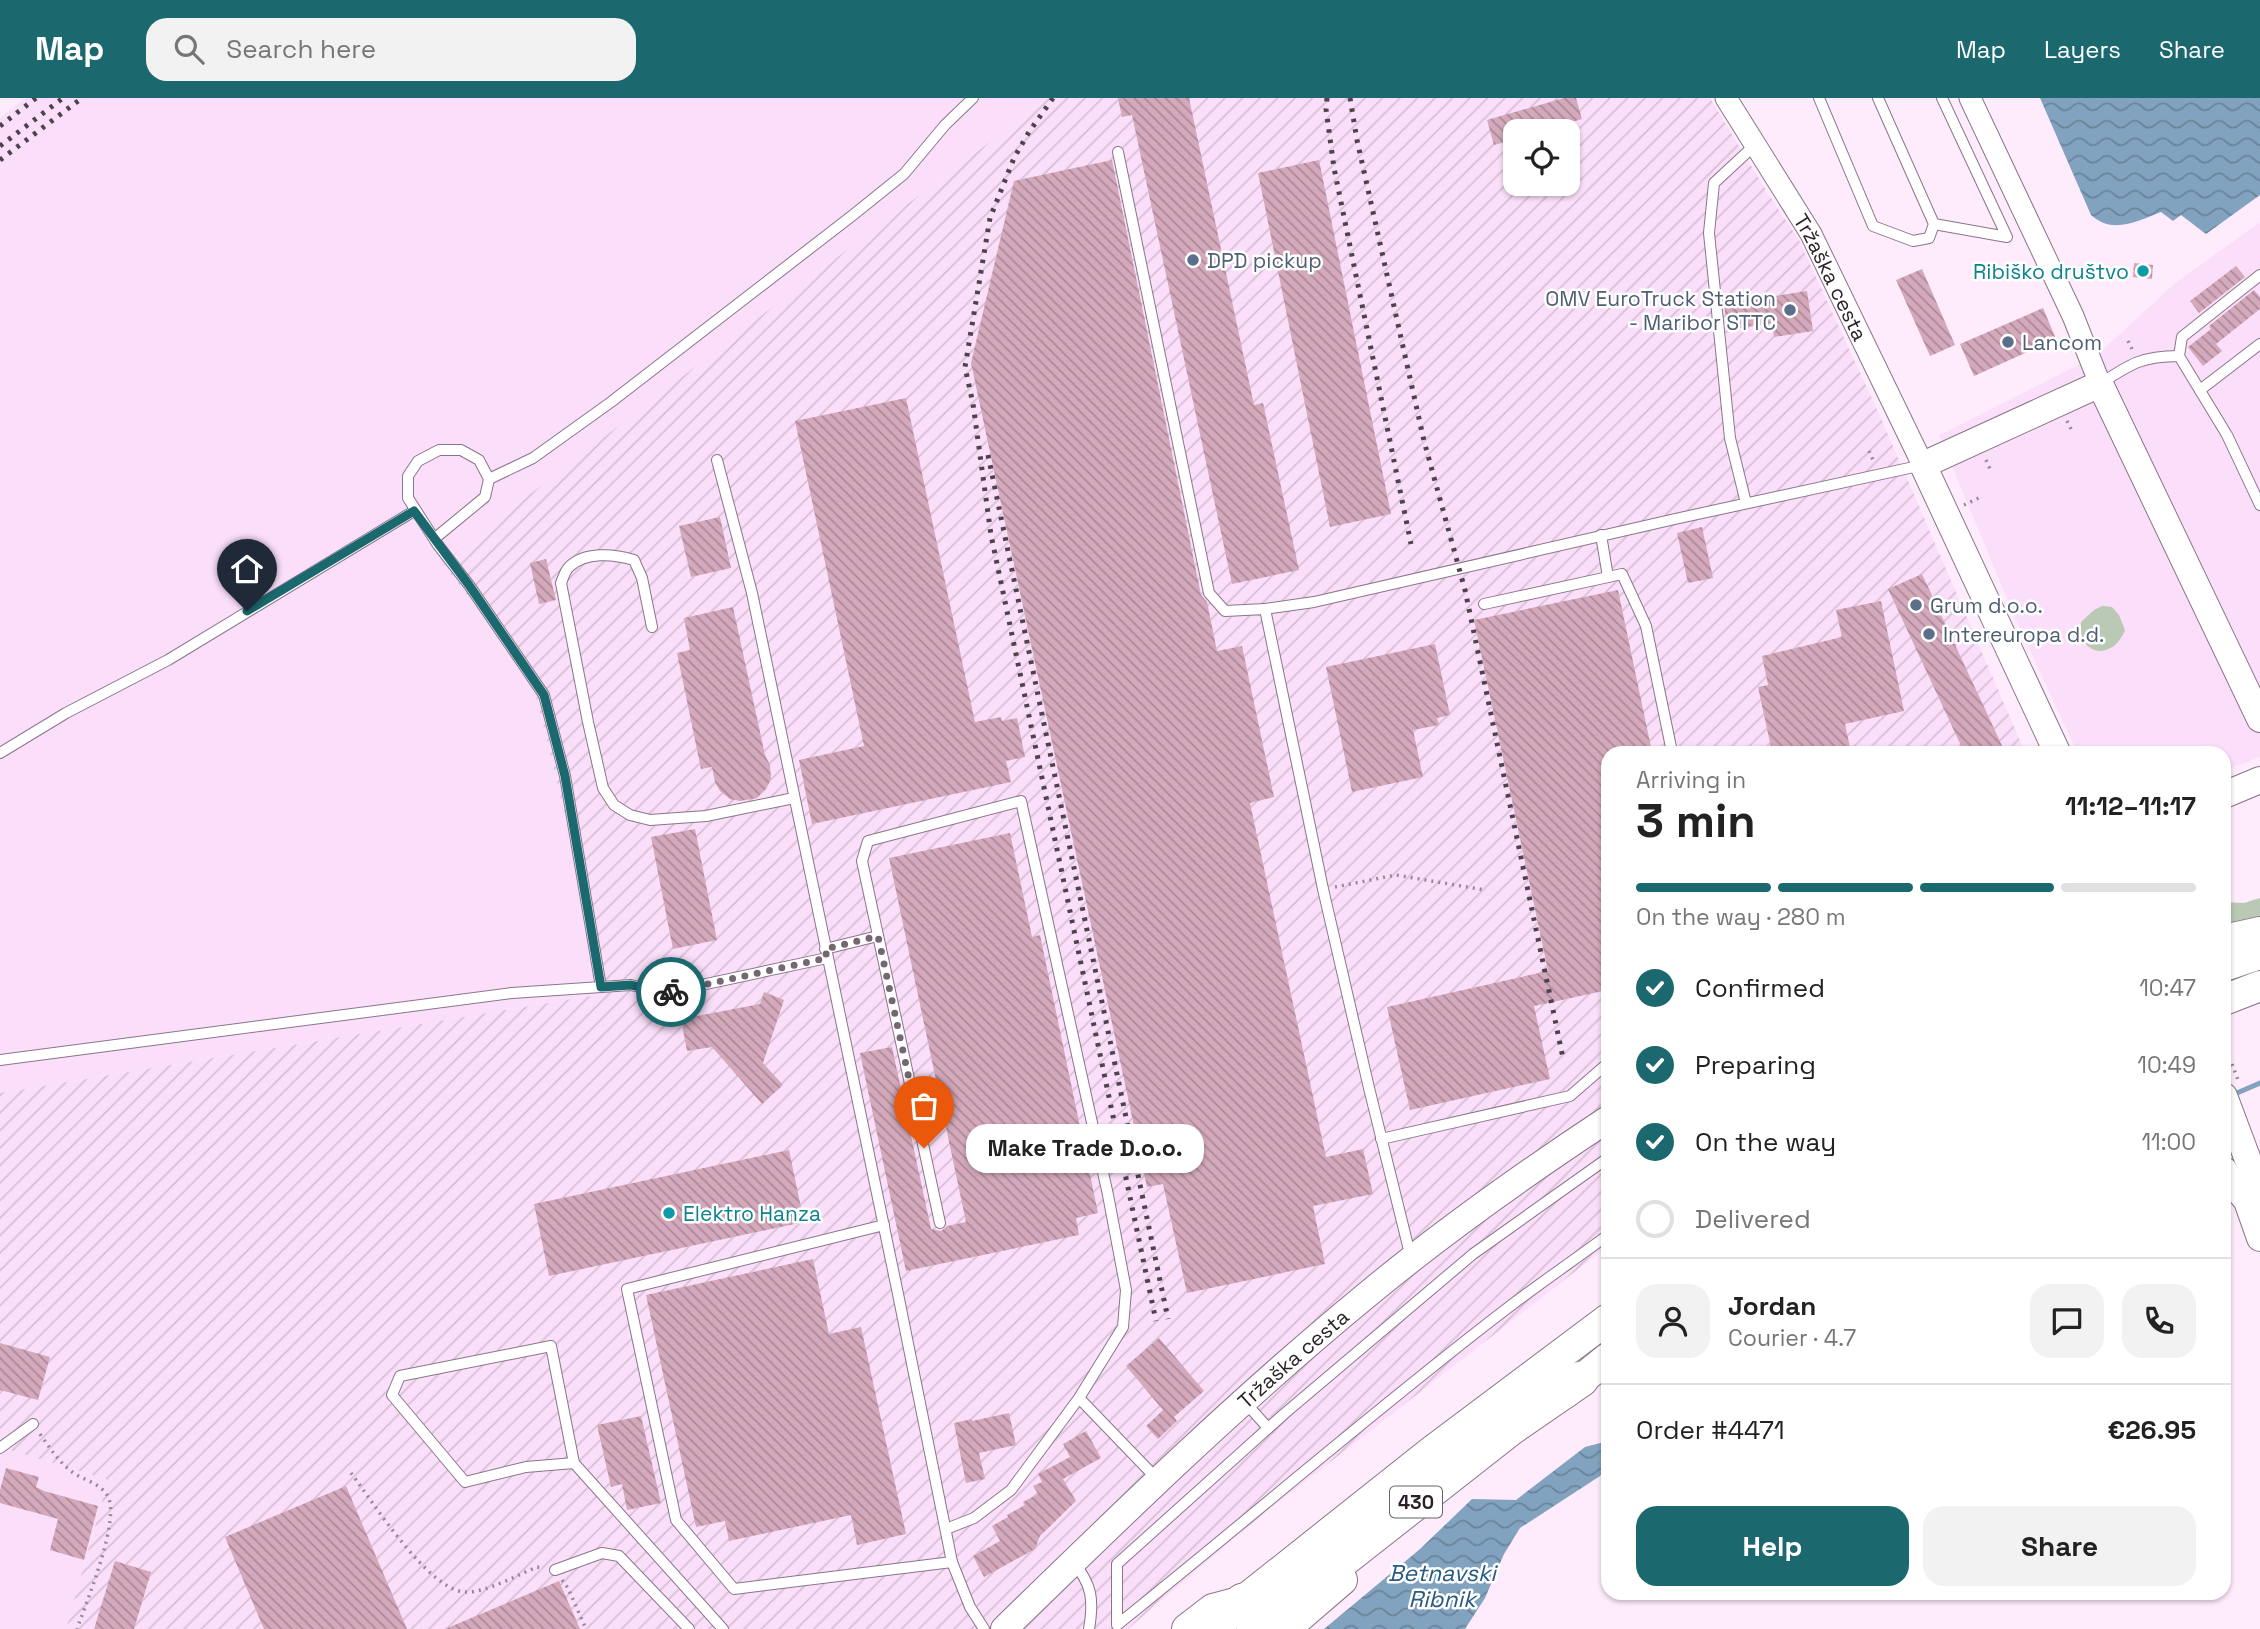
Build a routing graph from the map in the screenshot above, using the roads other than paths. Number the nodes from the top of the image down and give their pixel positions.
1 (973, 98) edge
2 (1726, 98) edge
3 (1819, 98) edge
4 (1878, 98) edge
5 (1942, 98) edge
6 (1970, 98) edge
7 (1756, 144) junction
8 (1118, 152) dead end
9 (1934, 224) junction
10 (2260, 275) edge
11 (2260, 344) edge
12 (2179, 356) junction
13 (2100, 384) junction
14 (2200, 390) junction
15 (717, 460) dead end
16 (1923, 465) junction
17 (489, 479) junction
18 (1746, 503) junction
19 (2260, 505) edge
20 (414, 511) junction
21 (1601, 535) junction
22 (434, 539) junction
23 (1608, 577) junction
24 (1484, 604) dead end
25 (1265, 609) junction
26 (652, 627) dead end
27 (2260, 719) edge
28 (1671, 746) edge
29 (2054, 746) edge
30 (0, 753) edge
31 (2260, 780) edge
32 (2231, 792) edge
33 (794, 798) junction
34 (2260, 932) edge
35 (878, 936) junction
36 (2231, 938) edge
37 (826, 953) junction
38 (2260, 954) edge
39 (2231, 964) edge
40 (2260, 986) edge
41 (601, 987) junction
42 (2231, 997) edge
43 (0, 1060) edge
44 (1601, 1069) edge
45 (2231, 1113) edge
46 (1601, 1124) edge
47 (1381, 1139) junction
48 (1601, 1163) edge
49 (2231, 1179) edge
50 (2254, 1198) edge
51 (940, 1223) dead end
52 (884, 1225) junction
53 (2260, 1238) edge
54 (1601, 1240) edge
55 (1412, 1260) junction
56 (1601, 1324) edge
57 (1601, 1363) edge
58 (1581, 1379) junction
59 (1079, 1398) junction
60 (1244, 1401) junction
61 (33, 1424) road end
62 (1268, 1428) junction
63 (0, 1448) edge
64 (574, 1463) junction
65 (1158, 1480) junction
66 (946, 1529) junction
67 (952, 1562) junction
68 (1073, 1562) junction
69 (555, 1570) road end
70 (1248, 1615) edge
71 (689, 1629) edge
72 (723, 1629) edge
73 (984, 1629) edge
74 (1004, 1629) edge
75 (1089, 1629) edge
76 (1186, 1629) edge
77 (1208, 1629) edge
78 (1284, 1629) edge

1 - 17 lane
2 - 7 street, Tržaška cesta
3 - 9 lane
4 - 9 lane
5 - 9 lane
6 - 13 street
7 - 16 street, Tržaška cesta
7 - 18 lane
8 - 25 lane
10 - 12 lane
11 - 14 lane
12 - 13 lane
12 - 14 lane
13 - 16 street
13 - 27 street
14 - 19 lane
15 - 33 lane
16 - 18 lane
16 - 29 street, Tržaška cesta
17 - 20 lane
17 - 22 lane
18 - 21 lane
20 - 22 lane
20 - 30 lane
21 - 23 lane
21 - 25 lane
22 - 41 lane
23 - 24 lane
23 - 28 lane
25 - 47 lane
26 - 33 lane
31 - 32 street
33 - 37 lane
34 - 36 main road
35 - 37 lane
35 - 51 lane
35 - 59 lane
37 - 41 lane
37 - 52 lane
38 - 39 main road
40 - 42 main road
41 - 43 lane
44 - 47 lane
45 - 50 street
46 - 55 street, Tržaška cesta
47 - 55 lane
48 - 62 lane
49 - 50 street
50 - 53 street
52 - 66 lane
52 - 67 lane
54 - 62 lane
55 - 60 street, Tržaška cesta
56 - 70 main road, 430
57 - 58 main road, 430
58 - 70 highway, 430
58 - 78 main road
59 - 65 lane
59 - 66 lane
60 - 62 lane
60 - 65 street, Tržaška cesta
61 - 63 lane
64 - 64 lane
64 - 72 lane
65 - 68 street, Tržaška cesta
66 - 67 lane
67 - 73 lane
68 - 74 street, Tržaška cesta
68 - 75 lane
69 - 71 lane
70 - 76 main road
70 - 77 highway, 430

